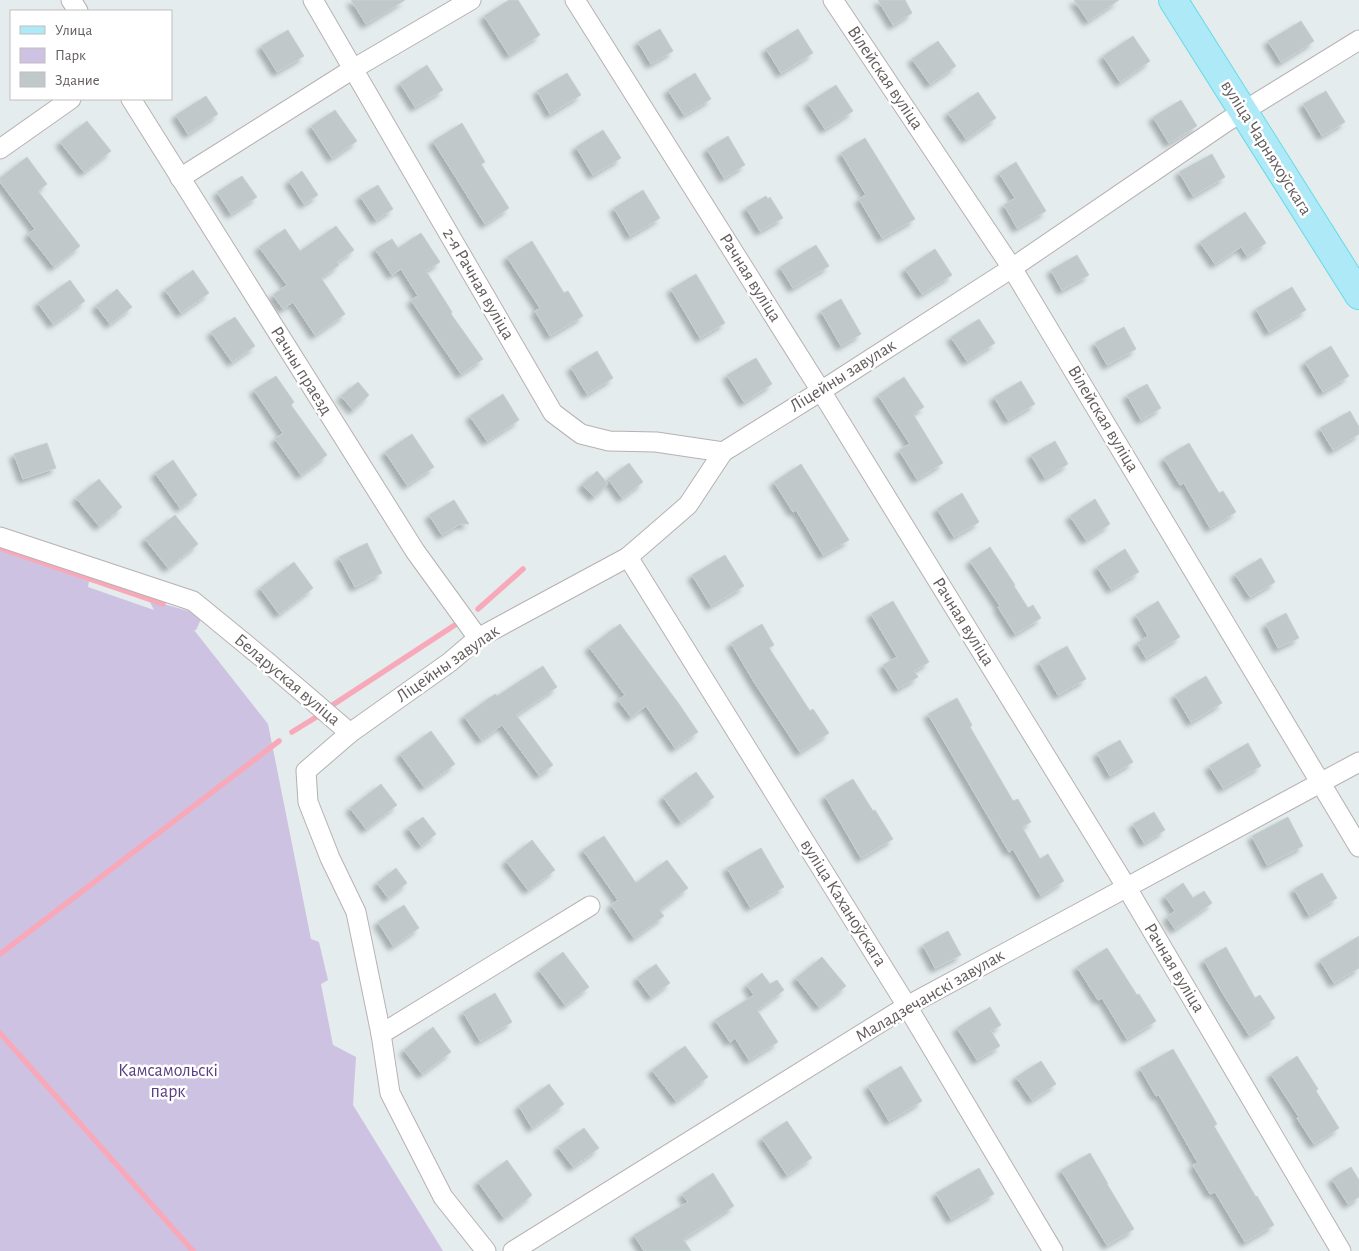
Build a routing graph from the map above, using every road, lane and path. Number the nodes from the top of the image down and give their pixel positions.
1 (313, 0) edge
2 (471, 0) edge
3 (575, 0) edge
4 (833, 0) edge
5 (1173, 0) edge
6 (1359, 40) edge
7 (353, 69) junction
8 (70, 100) edge
9 (132, 100) edge
10 (1243, 111) junction
11 (0, 149) edge
12 (180, 178) junction
13 (1012, 268) junction
14 (1359, 295) edge
15 (821, 391) junction
16 (723, 452) junction
17 (0, 537) edge
18 (628, 558) junction
19 (478, 638) junction
20 (350, 733) junction
21 (1359, 762) edge
22 (1322, 782) junction
23 (1359, 847) edge
24 (1127, 888) junction
25 (590, 906) dead end
26 (907, 1006) junction
27 (381, 1034) junction
28 (486, 1251) edge
29 (513, 1251) edge
30 (1053, 1251) edge
31 (1341, 1251) edge

1 - 7 street, 2-я Рачная вуліца
2 - 7 street
3 - 15 street, Рачная вуліца
4 - 13 street, Вілейская вуліца
5 - 10 main road, вуліца Чарняхоўскага
6 - 10 street, Ліцейны завулак
7 - 12 street
7 - 16 street, 2-я Рачная вуліца
8 - 11 street
9 - 12 street, Рачны праезд
10 - 13 street, Ліцейны завулак
10 - 14 main road, вуліца Чарняхоўскага
12 - 19 street, Рачны праезд
13 - 15 street, Ліцейны завулак
13 - 22 street, Вілейская вуліца
15 - 16 street, Ліцейны завулак
15 - 24 street, Рачная вуліца
16 - 18 street, Ліцейны завулак
17 - 20 street, Беларуская вуліца
18 - 19 street, Ліцейны завулак
18 - 26 street, вуліца Каханоўскага
19 - 20 street, Ліцейны завулак
20 - 27 street, Беларуская вуліца
21 - 22 street, Маладзечанскі завулак
22 - 23 street, Вілейская вуліца
22 - 24 street, Маладзечанскі завулак
24 - 26 street, Маладзечанскі завулак
24 - 31 street, Рачная вуліца
25 - 27 street
26 - 29 street, Маладзечанскі завулак
26 - 30 street, вуліца Каханоўскага
27 - 28 street, Беларуская вуліца

